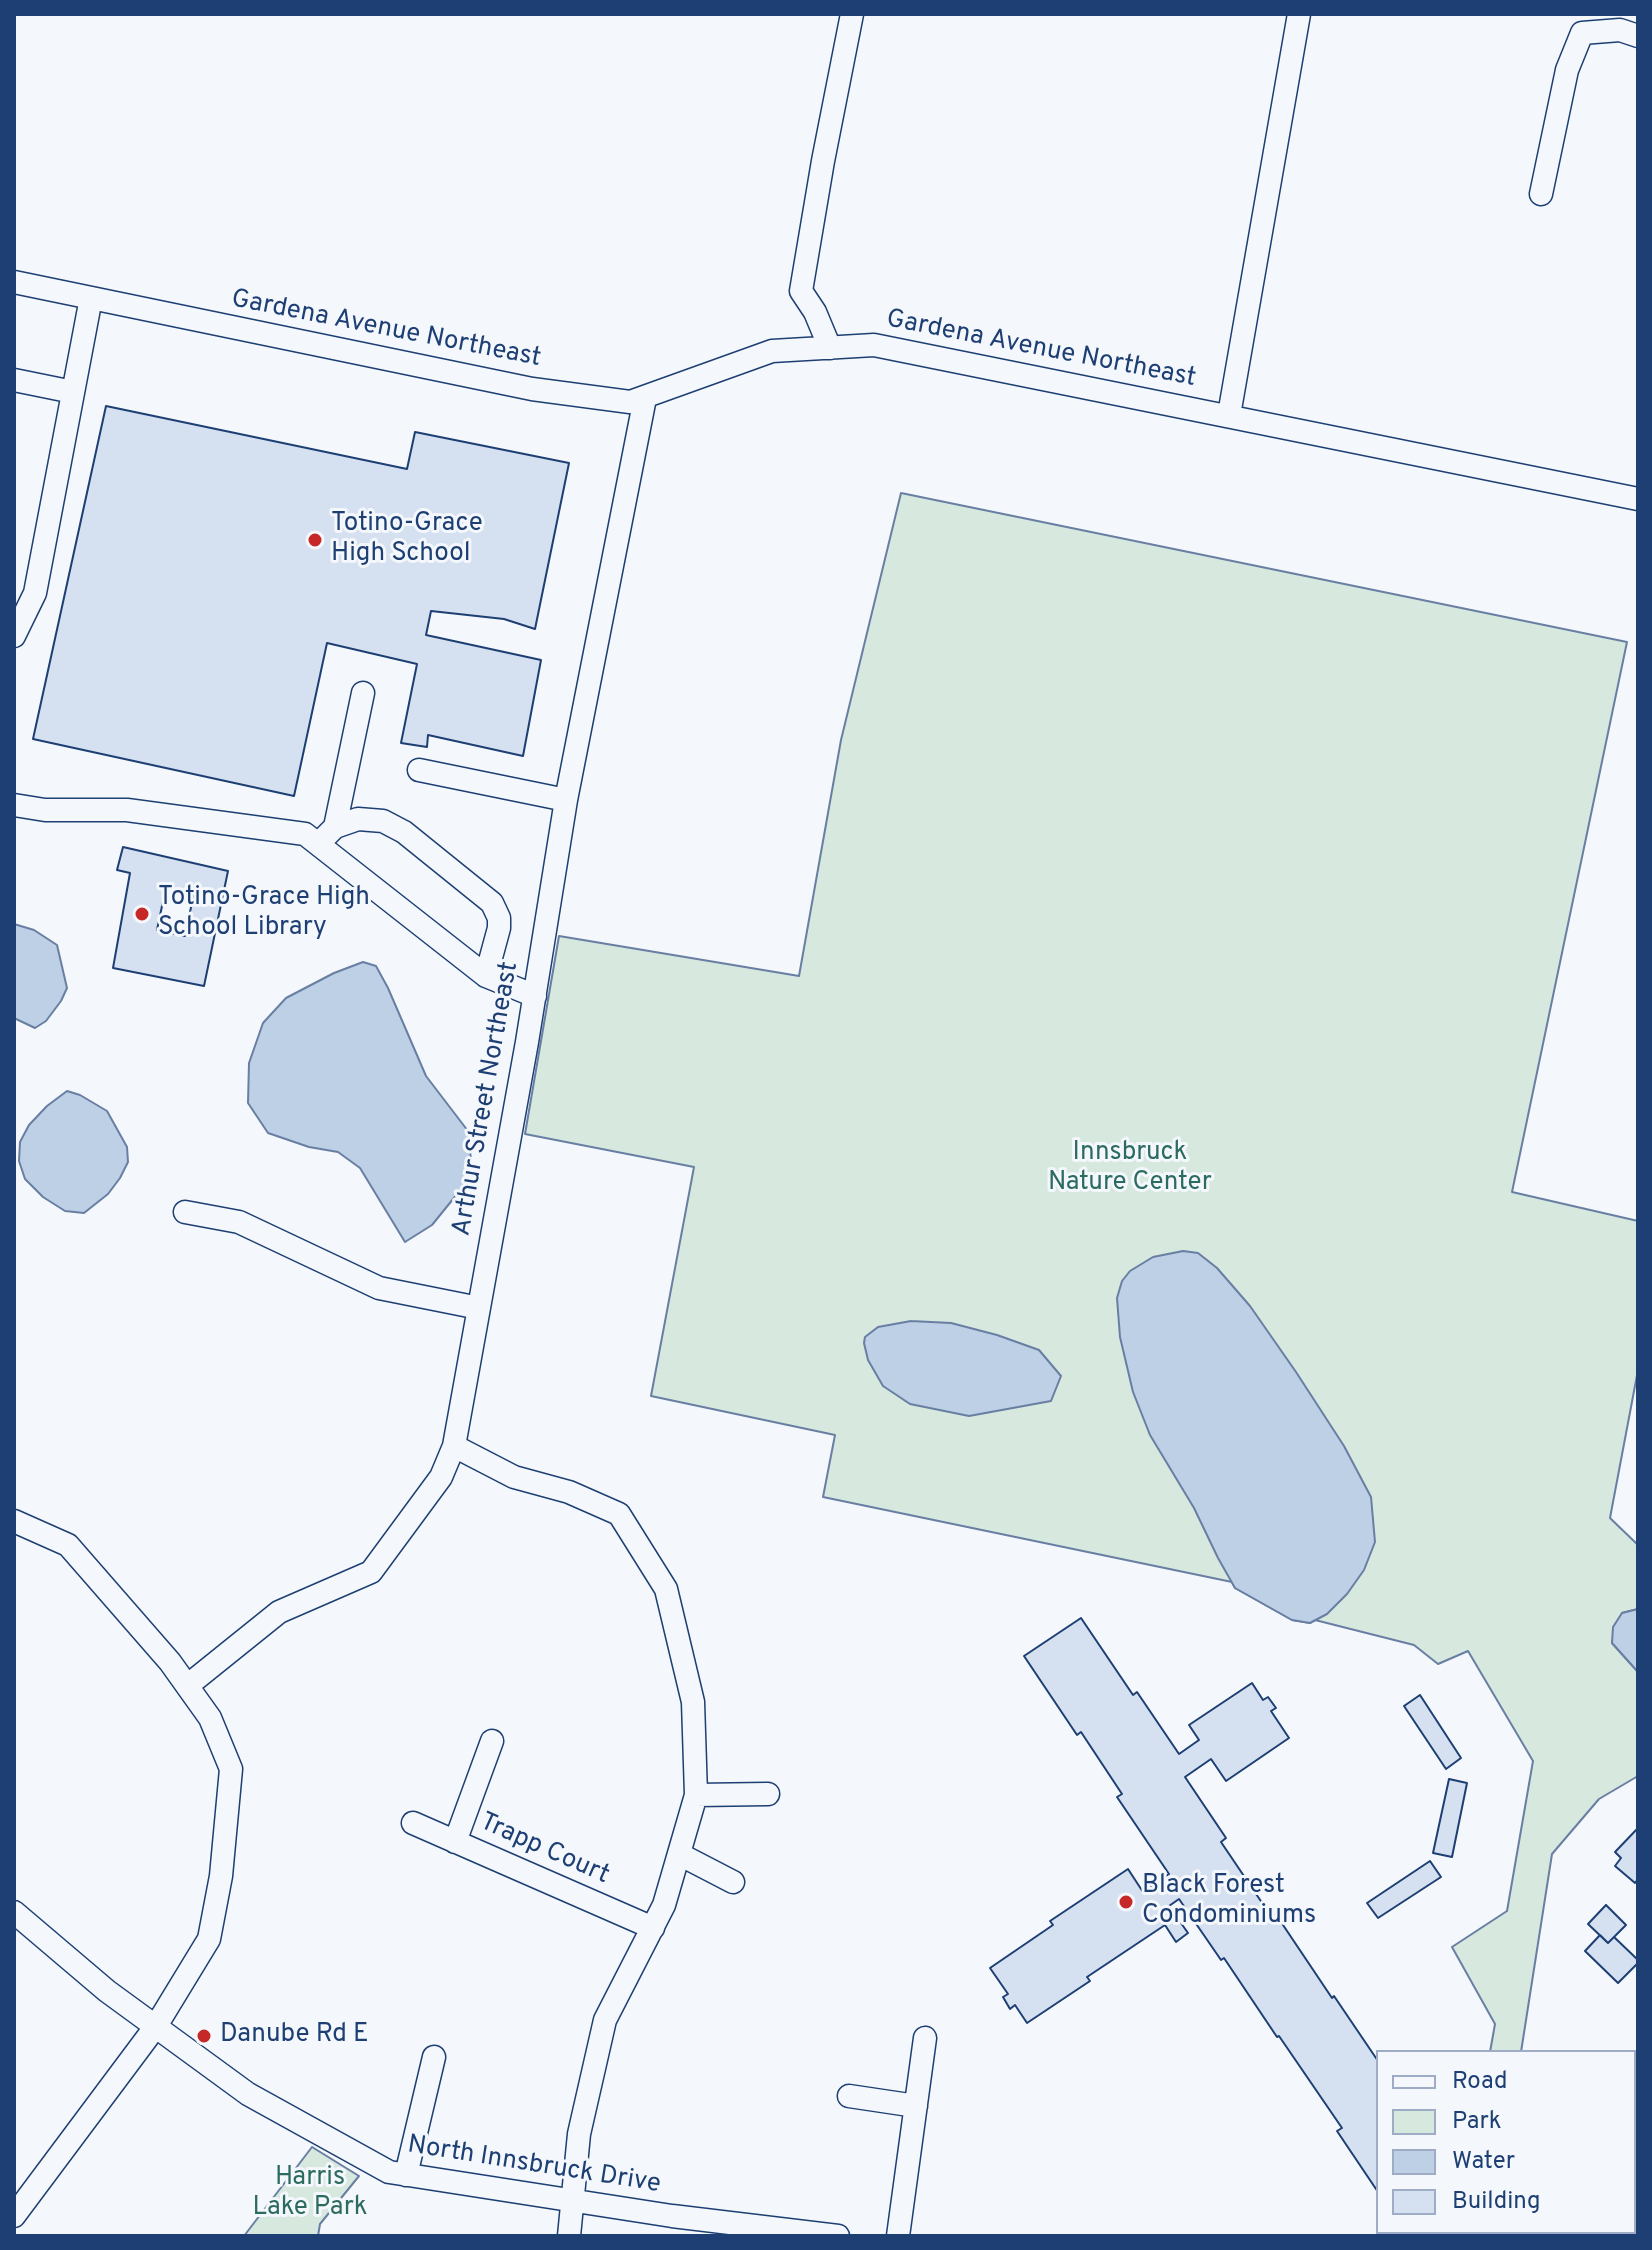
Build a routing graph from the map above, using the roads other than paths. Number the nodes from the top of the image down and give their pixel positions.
1 (852, 14) edge
2 (1299, 14) edge
3 (1638, 36) edge
4 (1541, 194) dead end
5 (14, 282) edge
6 (91, 298) junction
7 (830, 348) junction
8 (14, 380) edge
9 (73, 392) junction
10 (645, 398) junction
11 (1229, 415) junction
12 (1638, 499) edge
13 (14, 636) edge
14 (363, 693) dead end
15 (419, 770) dead end
16 (566, 800) junction
17 (14, 805) edge
18 (335, 827) junction
19 (319, 843) junction
20 (486, 976) junction
21 (535, 996) junction
22 (185, 1212) dead end
23 (479, 1308) junction
24 (454, 1446) junction
25 (14, 1521) edge
26 (187, 1686) junction
27 (492, 1741) dead end
28 (768, 1794) dead end
29 (696, 1795) junction
30 (413, 1823) dead end
31 (455, 1842) junction
32 (679, 1854) junction
33 (733, 1882) dead end
34 (14, 1912) edge
35 (653, 1928) junction
36 (156, 2026) junction
37 (925, 2038) dead end
38 (434, 2057) dead end
39 (849, 2096) dead end
40 (916, 2106) junction
41 (406, 2175) junction
42 (572, 2202) junction
43 (14, 2216) edge
44 (569, 2236) edge
45 (838, 2236) edge
46 (898, 2236) edge

1 - 7 street
2 - 11 street
3 - 4 street
5 - 6 street, Gardena Avenue Northeast
6 - 9 street
6 - 10 street, Gardena Avenue Northeast
7 - 10 street, Gardena Avenue Northeast
7 - 11 street, Gardena Avenue Northeast
8 - 9 street
9 - 13 street
10 - 16 street, Arthur Street Northeast
11 - 12 street, Gardena Avenue Northeast
14 - 18 street
15 - 16 street
16 - 21 street, Arthur Street Northeast
17 - 19 street
18 - 19 street
18 - 20 street
19 - 20 street
20 - 21 street
21 - 23 street, Arthur Street Northeast
22 - 23 street
23 - 24 street, Arthur Street Northeast
24 - 26 street, Arthur Street Northeast
24 - 29 street
25 - 26 street
26 - 36 street
27 - 31 street
28 - 29 street
29 - 32 street
30 - 31 street, Trapp Court
31 - 35 street, Trapp Court
32 - 33 street
32 - 35 street
34 - 36 street, North Innsbruck Drive
35 - 42 street
36 - 41 street, North Innsbruck Drive
36 - 43 street
37 - 40 street
38 - 41 street
39 - 40 street
40 - 46 street
41 - 42 street, North Innsbruck Drive
42 - 44 street
42 - 45 street, North Innsbruck Drive

